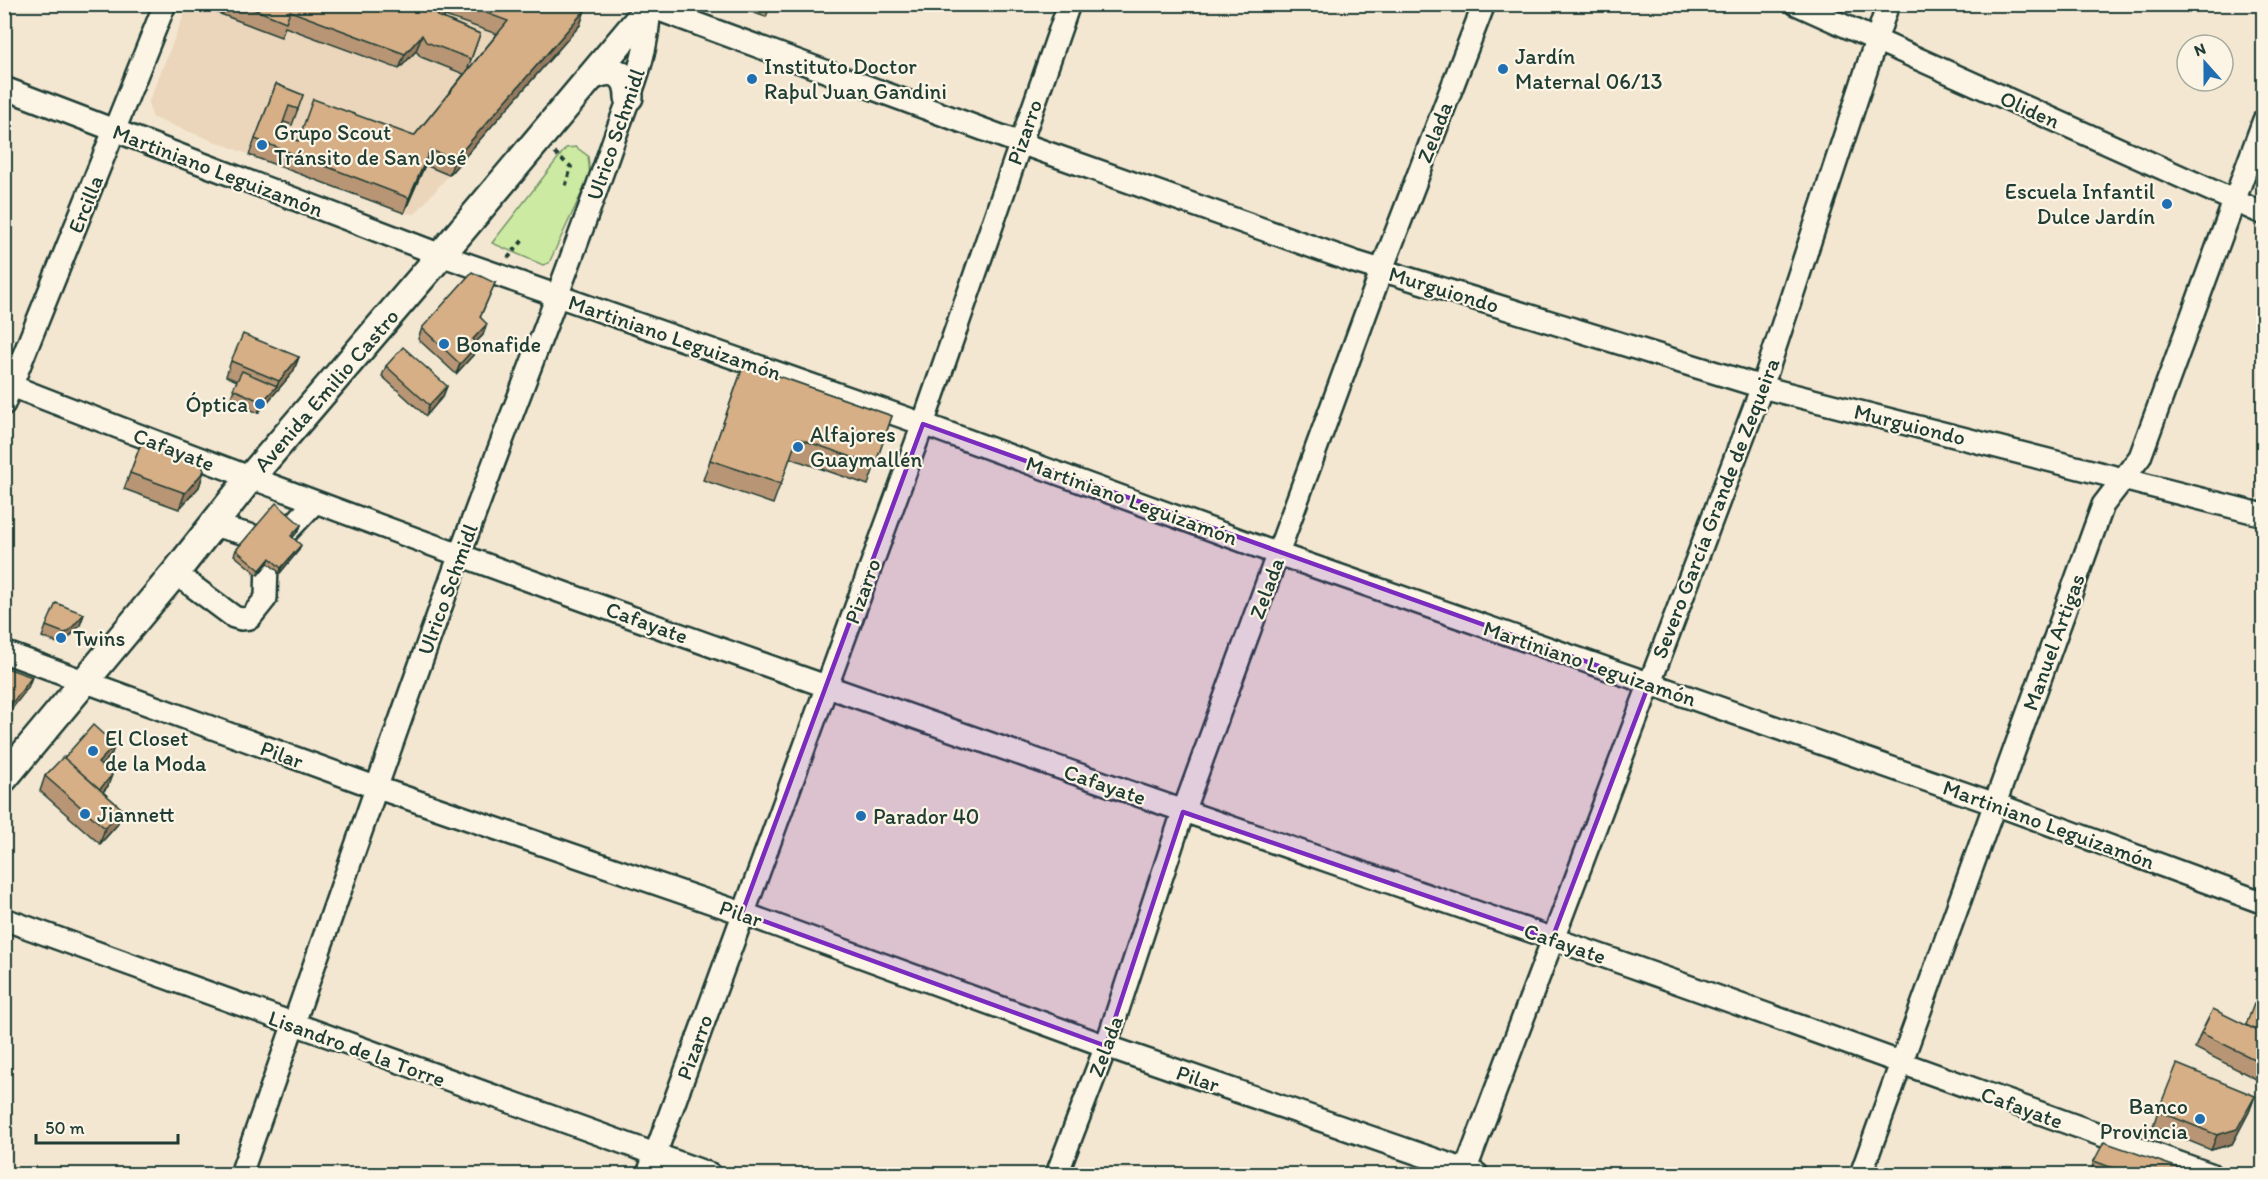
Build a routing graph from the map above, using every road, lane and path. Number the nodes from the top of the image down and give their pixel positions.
1 (165, 4) edge
2 (1069, 4) edge
3 (1484, 4) edge
4 (1796, 4) edge
5 (1888, 4) edge
6 (648, 5) edge
7 (1875, 40) junction
8 (591, 77) junction
9 (4, 88) edge
10 (629, 97) junction
11 (2264, 120) edge
12 (114, 131) junction
13 (538, 140) junction
14 (1020, 143) junction
15 (565, 188) dead end
16 (2234, 201) junction
17 (2264, 214) edge
18 (441, 255) junction
19 (1382, 269) junction
20 (558, 296) junction
21 (1762, 387) junction
22 (7, 391) edge
23 (923, 424) junction
24 (250, 478) junction
25 (2124, 478) junction
26 (315, 502) junction
27 (2264, 515) edge
28 (212, 525) junction
29 (283, 536) junction
30 (459, 554) junction
31 (1278, 554) junction
32 (175, 573) junction
33 (4, 652) edge
34 (83, 682) junction
35 (1649, 684) junction
36 (826, 687) junction
37 (4, 778) edge
38 (375, 788) junction
39 (1995, 804) junction
40 (1183, 812) junction
41 (2264, 903) edge
42 (742, 913) junction
43 (4, 919) edge
44 (1552, 939) junction
45 (294, 1025) junction
46 (1106, 1046) junction
47 (1900, 1064) junction
48 (652, 1165) edge
49 (1469, 1173) edge
50 (241, 1174) edge
51 (710, 1174) edge
52 (1057, 1174) edge
53 (1861, 1174) edge
54 (2210, 1174) edge

1 - 12 street, Ercilla
2 - 14 street, Pizarro
3 - 19 street, Zelada
4 - 7 street, Oliden
5 - 7 street, Severo García Grande de Zequeira
6 - 8 main road, Avenida Emilio Castro
6 - 10 street, Ulrico Schmidl
6 - 14 street, Murguiondo
7 - 16 street, Oliden
7 - 21 street, Severo García Grande de Zequeira
8 - 10 main road
8 - 13 main road, Avenida Emilio Castro
9 - 12 street, Martiniano Leguizamón
10 - 20 street, Ulrico Schmidl
11 - 16 street, Manuel Artigas
12 - 18 street, Martiniano Leguizamón
12 - 22 street, Ercilla
13 - 15 path
13 - 18 main road, Avenida Emilio Castro
14 - 19 street, Murguiondo
14 - 23 street, Pizarro
16 - 17 street, Oliden
16 - 25 street, Manuel Artigas
18 - 20 street, Martiniano Leguizamón
18 - 24 main road, Avenida Emilio Castro
19 - 21 street, Murguiondo
19 - 31 street, Zelada
20 - 23 street, Martiniano Leguizamón
20 - 30 street, Ulrico Schmidl
21 - 25 street, Murguiondo
21 - 35 street, Severo García Grande de Zequeira
22 - 24 street, Cafayate
23 - 31 street, Martiniano Leguizamón
23 - 36 street, Pizarro
24 - 26 street, Cafayate
24 - 28 main road, Avenida Emilio Castro
25 - 27 street, Murguiondo
25 - 39 street, Manuel Artigas
26 - 29 street
26 - 30 street, Cafayate
28 - 29 street
28 - 32 main road, Avenida Emilio Castro
29 - 32 street
30 - 36 street, Cafayate
30 - 38 street, Ulrico Schmidl
31 - 35 street, Martiniano Leguizamón
31 - 40 street, Zelada
32 - 34 main road, Avenida Emilio Castro
33 - 34 street, Pilar
34 - 37 main road, Avenida Emilio Castro
34 - 38 street, Pilar
35 - 39 street, Martiniano Leguizamón
35 - 44 street, Severo García Grande de Zequeira
36 - 40 street, Cafayate
36 - 42 street, Pizarro
38 - 42 street, Pilar
38 - 45 street, Ulrico Schmidl
39 - 41 street, Martiniano Leguizamón
39 - 47 street, Manuel Artigas
40 - 44 street, Cafayate
40 - 46 street, Zelada
42 - 46 street, Pilar
42 - 48 street, Pizarro
43 - 45 street, Lisandro de la Torre
44 - 47 street, Cafayate
44 - 49 street, Severo García Grande de Zequeira
45 - 48 street, Lisandro de la Torre
45 - 50 street, Ulrico Schmidl
46 - 49 street, Pilar
46 - 52 street, Zelada
47 - 53 street, Manuel Artigas
47 - 54 street, Cafayate
48 - 51 street, Lisandro de la Torre

